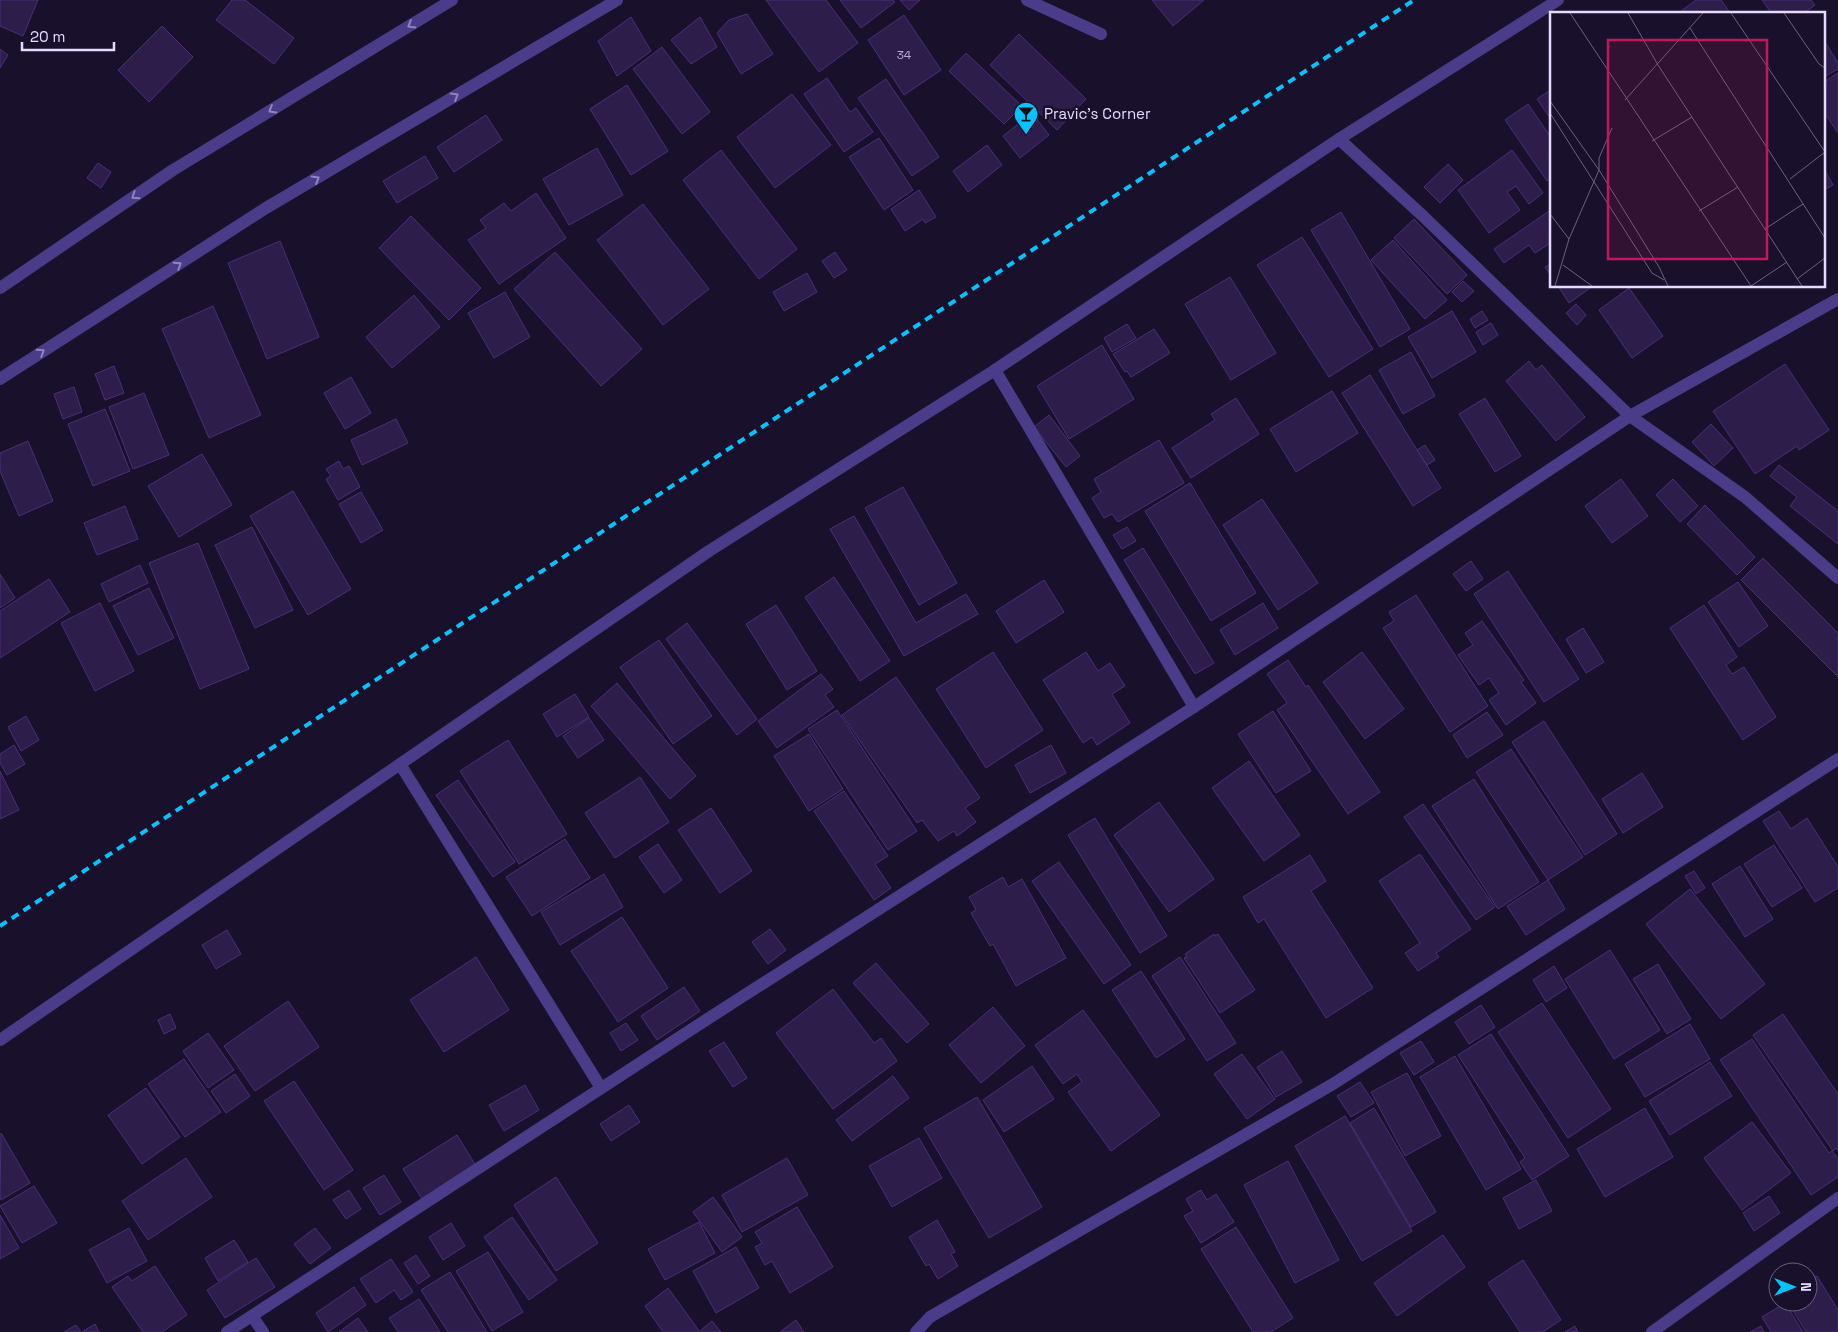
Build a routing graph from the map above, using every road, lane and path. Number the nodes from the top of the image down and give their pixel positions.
1 (452, 0) edge
2 (617, 0) edge
3 (1027, 0) edge
4 (1558, 0) edge
5 (1101, 34) dead end
6 (1339, 139) junction
7 (0, 288) edge
8 (1838, 299) edge
9 (995, 370) junction
10 (0, 379) edge
11 (1630, 416) junction
12 (1838, 578) edge
13 (1194, 707) junction
14 (1838, 759) edge
15 (400, 764) junction
16 (0, 1040) edge
17 (601, 1088) junction
18 (1838, 1198) edge
19 (252, 1316) junction
20 (227, 1332) edge
21 (263, 1332) edge
22 (916, 1332) edge
23 (1652, 1332) edge

1 -> 7 street
10 -> 2 street
3 - 5 street
4 - 6 street
6 - 9 street
6 - 11 street
8 - 11 street
9 - 13 street
9 - 15 street
11 - 12 street
11 - 13 street
13 - 17 street
14 - 22 street
15 - 16 street
15 - 17 street
17 - 19 street
18 - 23 street
19 - 20 street
19 - 21 street

